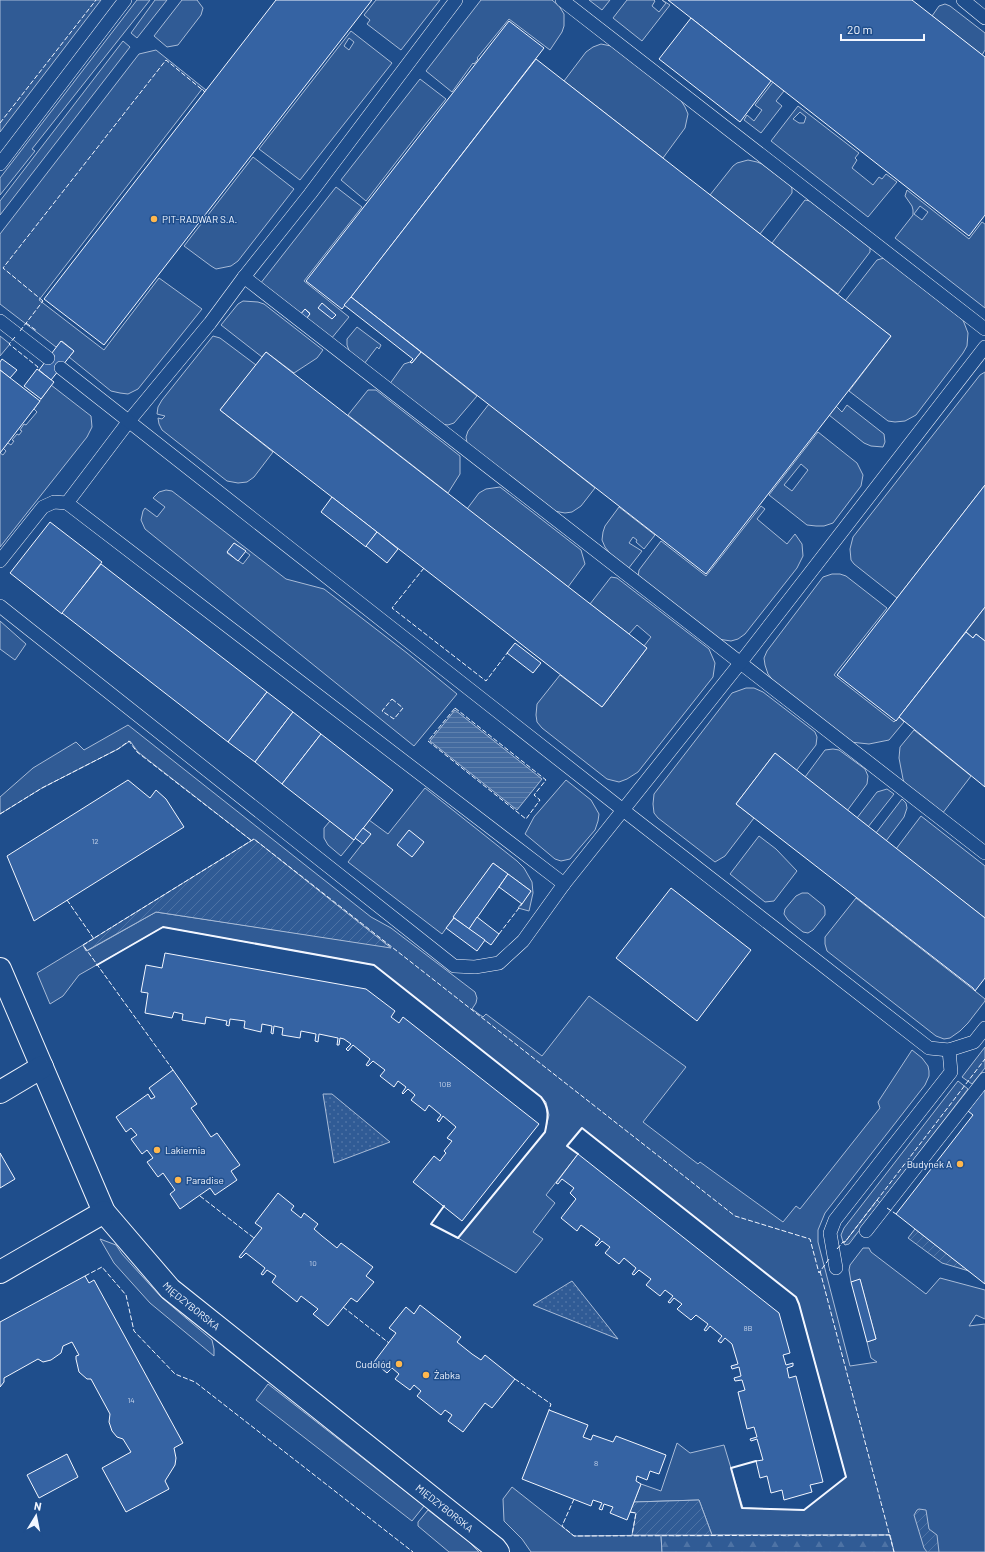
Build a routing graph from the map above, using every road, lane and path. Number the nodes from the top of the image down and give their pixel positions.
1 (125, 0) edge
2 (456, 0) edge
3 (562, 0) edge
4 (963, 0) edge
5 (985, 18) edge
6 (0, 164) edge
7 (244, 277) junction
8 (0, 320) edge
9 (985, 329) edge
10 (985, 347) edge
11 (48, 358) dead end
12 (61, 368) dead end
13 (129, 421) junction
14 (67, 502) junction
15 (0, 561) edge
16 (0, 606) edge
17 (741, 662) junction
18 (623, 810) junction
19 (985, 853) edge
20 (564, 884) junction
21 (0, 969) edge
22 (985, 1028) edge
23 (949, 1050) junction
24 (42, 1067) junction
25 (985, 1079) edge
26 (0, 1092) edge
27 (104, 1212) junction
28 (866, 1231) dead end
29 (836, 1268) dead end
30 (0, 1272) edge
31 (498, 1552) edge

1 - 6 lane
2 - 7 lane
3 - 9 lane
4 - 5 lane
7 - 13 lane
7 - 17 lane
8 - 11 lane
10 - 17 lane
12 - 13 lane
13 - 14 lane
13 - 18 lane
14 - 15 lane
14 - 20 lane
16 - 20 lane
17 - 18 lane
17 - 19 lane
18 - 20 lane
18 - 23 lane
21 - 24 street, MIĘDZYBORSKA
22 - 23 lane
23 - 29 lane
24 - 26 street
24 - 27 street, MIĘDZYBORSKA
25 - 28 lane
27 - 30 street
27 - 31 street, MIĘDZYBORSKA

